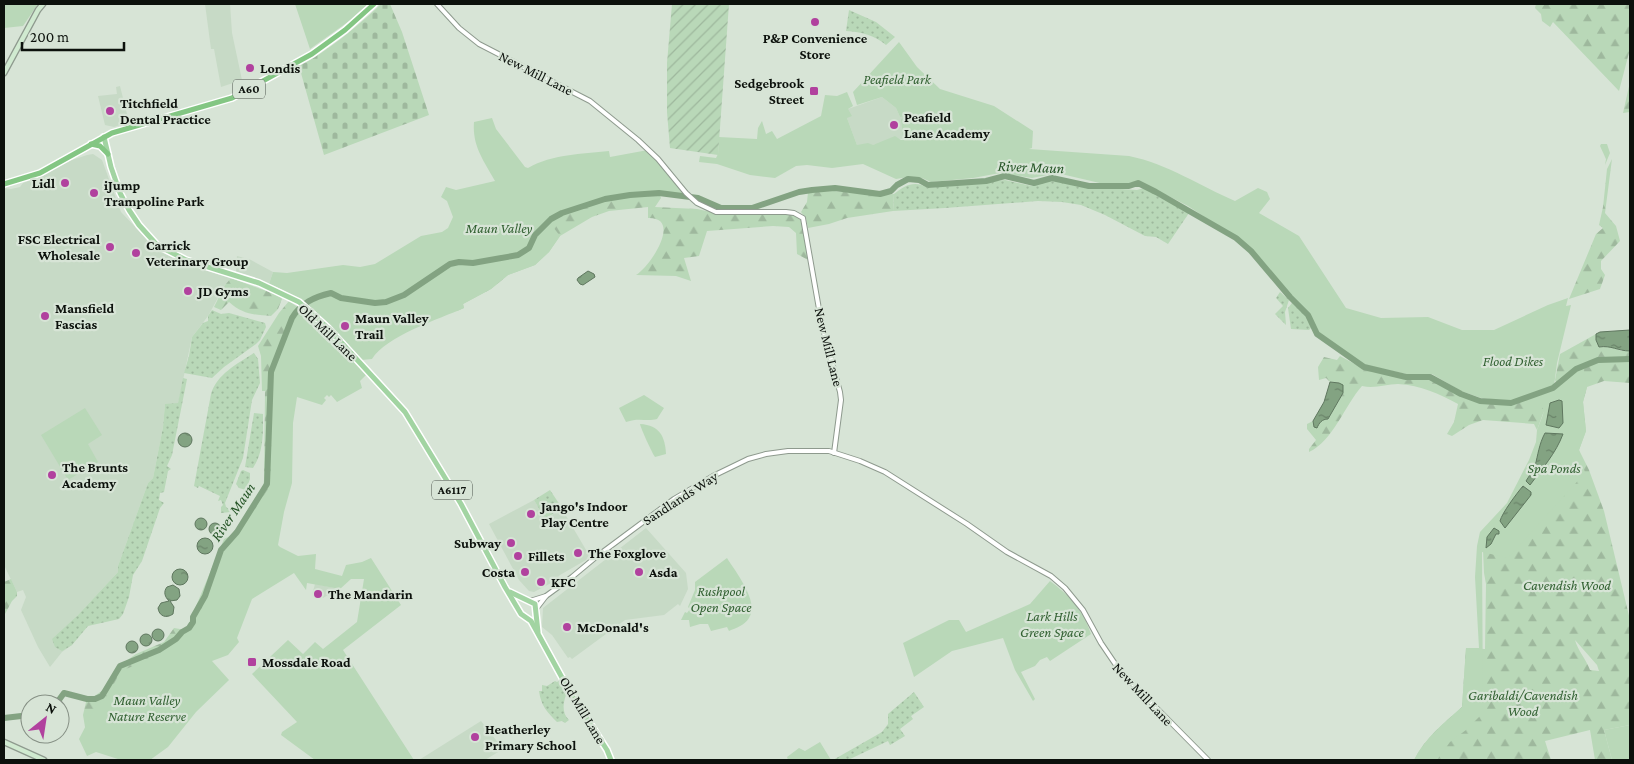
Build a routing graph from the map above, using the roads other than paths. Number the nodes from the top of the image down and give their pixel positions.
1 (43, 4) edge
2 (374, 4) edge
3 (437, 4) edge
4 (4, 73) edge
5 (104, 136) junction
6 (91, 144) junction
7 (108, 154) junction
8 (4, 184) edge
9 (834, 453) junction
10 (508, 592) junction
11 (546, 596) junction
12 (528, 601) junction
13 (519, 610) junction
14 (536, 611) junction
15 (526, 617) junction
16 (539, 635) junction
17 (4, 742) edge
18 (44, 760) edge
19 (611, 760) edge
20 (1208, 760) edge

1 - 4 main road
2 - 5 highway, A60
3 - 9 street, New Mill Lane
5 - 6 highway, A60
5 - 7 main road, Old Mill Lane / A6117
6 - 7 highway
6 - 8 highway, A60
7 - 10 main road, Old Mill Lane / A6117
9 - 11 street, Sandlands Way
9 - 20 street, New Mill Lane
10 - 12 main road, Old Mill Lane / A6117
10 - 13 main road, Old Mill Lane / A6117
11 - 12 street
11 - 14 street
12 - 13 main road
12 - 14 main road, Old Mill Lane / A6117
13 - 15 main road, Old Mill Lane / A6117
14 - 15 main road
14 - 16 main road, Old Mill Lane / A6117
15 - 16 main road, Old Mill Lane / A6117
16 - 19 main road, Old Mill Lane / A6117
17 - 18 main road

